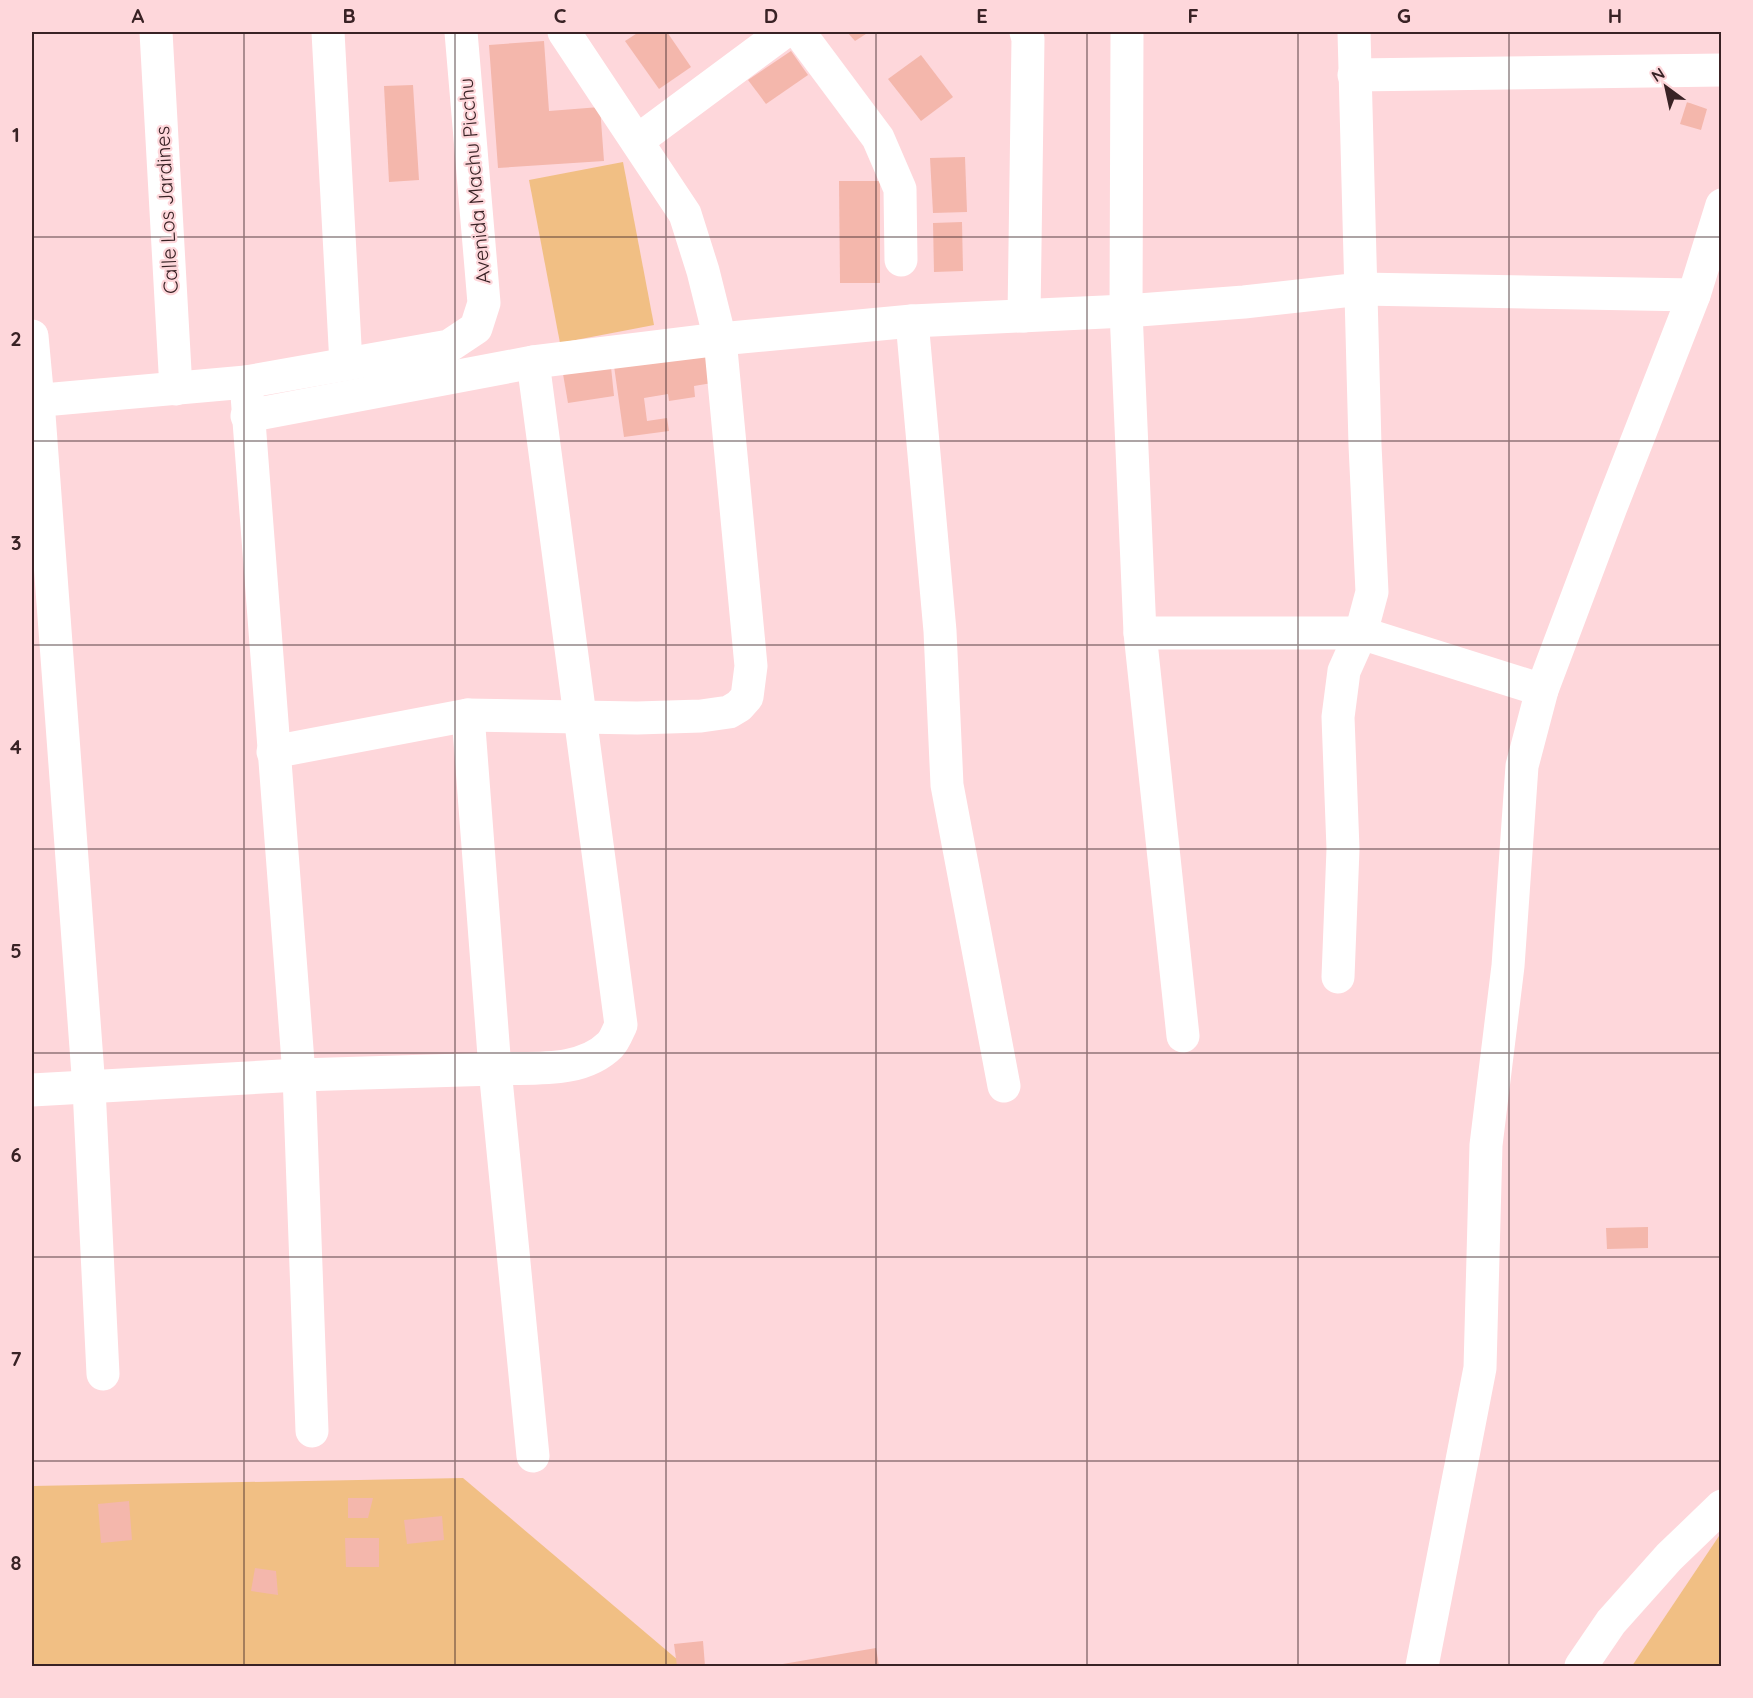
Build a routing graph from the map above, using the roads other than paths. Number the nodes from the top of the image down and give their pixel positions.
1 (156, 32) edge
2 (328, 32) edge
3 (461, 32) edge
4 (564, 32) edge
5 (784, 32) edge
6 (799, 32) edge
7 (1026, 32) edge
8 (1354, 32) edge
9 (1127, 35) dead end
10 (1722, 70) edge
11 (1354, 75) junction
12 (637, 141) junction
13 (1722, 205) edge
14 (901, 260) dead end
15 (1361, 289) junction
16 (1694, 296) junction
17 (1126, 311) junction
18 (1024, 316) junction
19 (912, 321) junction
20 (32, 336) edge
21 (720, 339) junction
22 (533, 362) junction
23 (346, 364) junction
24 (246, 382) junction
25 (176, 389) junction
26 (35, 401) edge
27 (247, 416) junction
28 (1140, 633) junction
29 (1361, 633) junction
30 (1542, 690) junction
31 (468, 715) junction
32 (579, 718) junction
33 (273, 752) junction
34 (1338, 977) dead end
35 (1183, 1036) dead end
36 (495, 1069) junction
37 (299, 1075) junction
38 (1004, 1086) dead end
39 (89, 1088) junction
40 (32, 1090) edge
41 (103, 1374) dead end
42 (312, 1431) dead end
43 (533, 1456) dead end
44 (1722, 1506) edge
45 (1422, 1666) edge
46 (1581, 1666) edge

1 - 25 street, Calle Los Jardines
2 - 23 street
3 - 23 street, Avenida Machu Picchu
4 - 12 street
5 - 12 street
6 - 14 street
7 - 18 street
8 - 11 street
9 - 17 street
10 - 11 street
11 - 15 street
12 - 21 street
13 - 16 street
15 - 16 street
15 - 17 street
15 - 29 street
16 - 30 street
17 - 18 street
17 - 28 street
18 - 19 street
19 - 21 street
19 - 38 street
20 - 26 street
21 - 22 street
21 - 32 street
22 - 27 street
22 - 32 street
23 - 24 street
24 - 25 street
24 - 27 street
25 - 26 street
26 - 39 street
27 - 33 street
28 - 29 street
28 - 35 street
29 - 30 street
29 - 34 street
30 - 45 street
31 - 32 street
31 - 33 street
31 - 36 street
32 - 36 street
33 - 37 street
36 - 37 street
36 - 43 street
37 - 39 street
37 - 42 street
39 - 40 street
39 - 41 street
44 - 46 street

